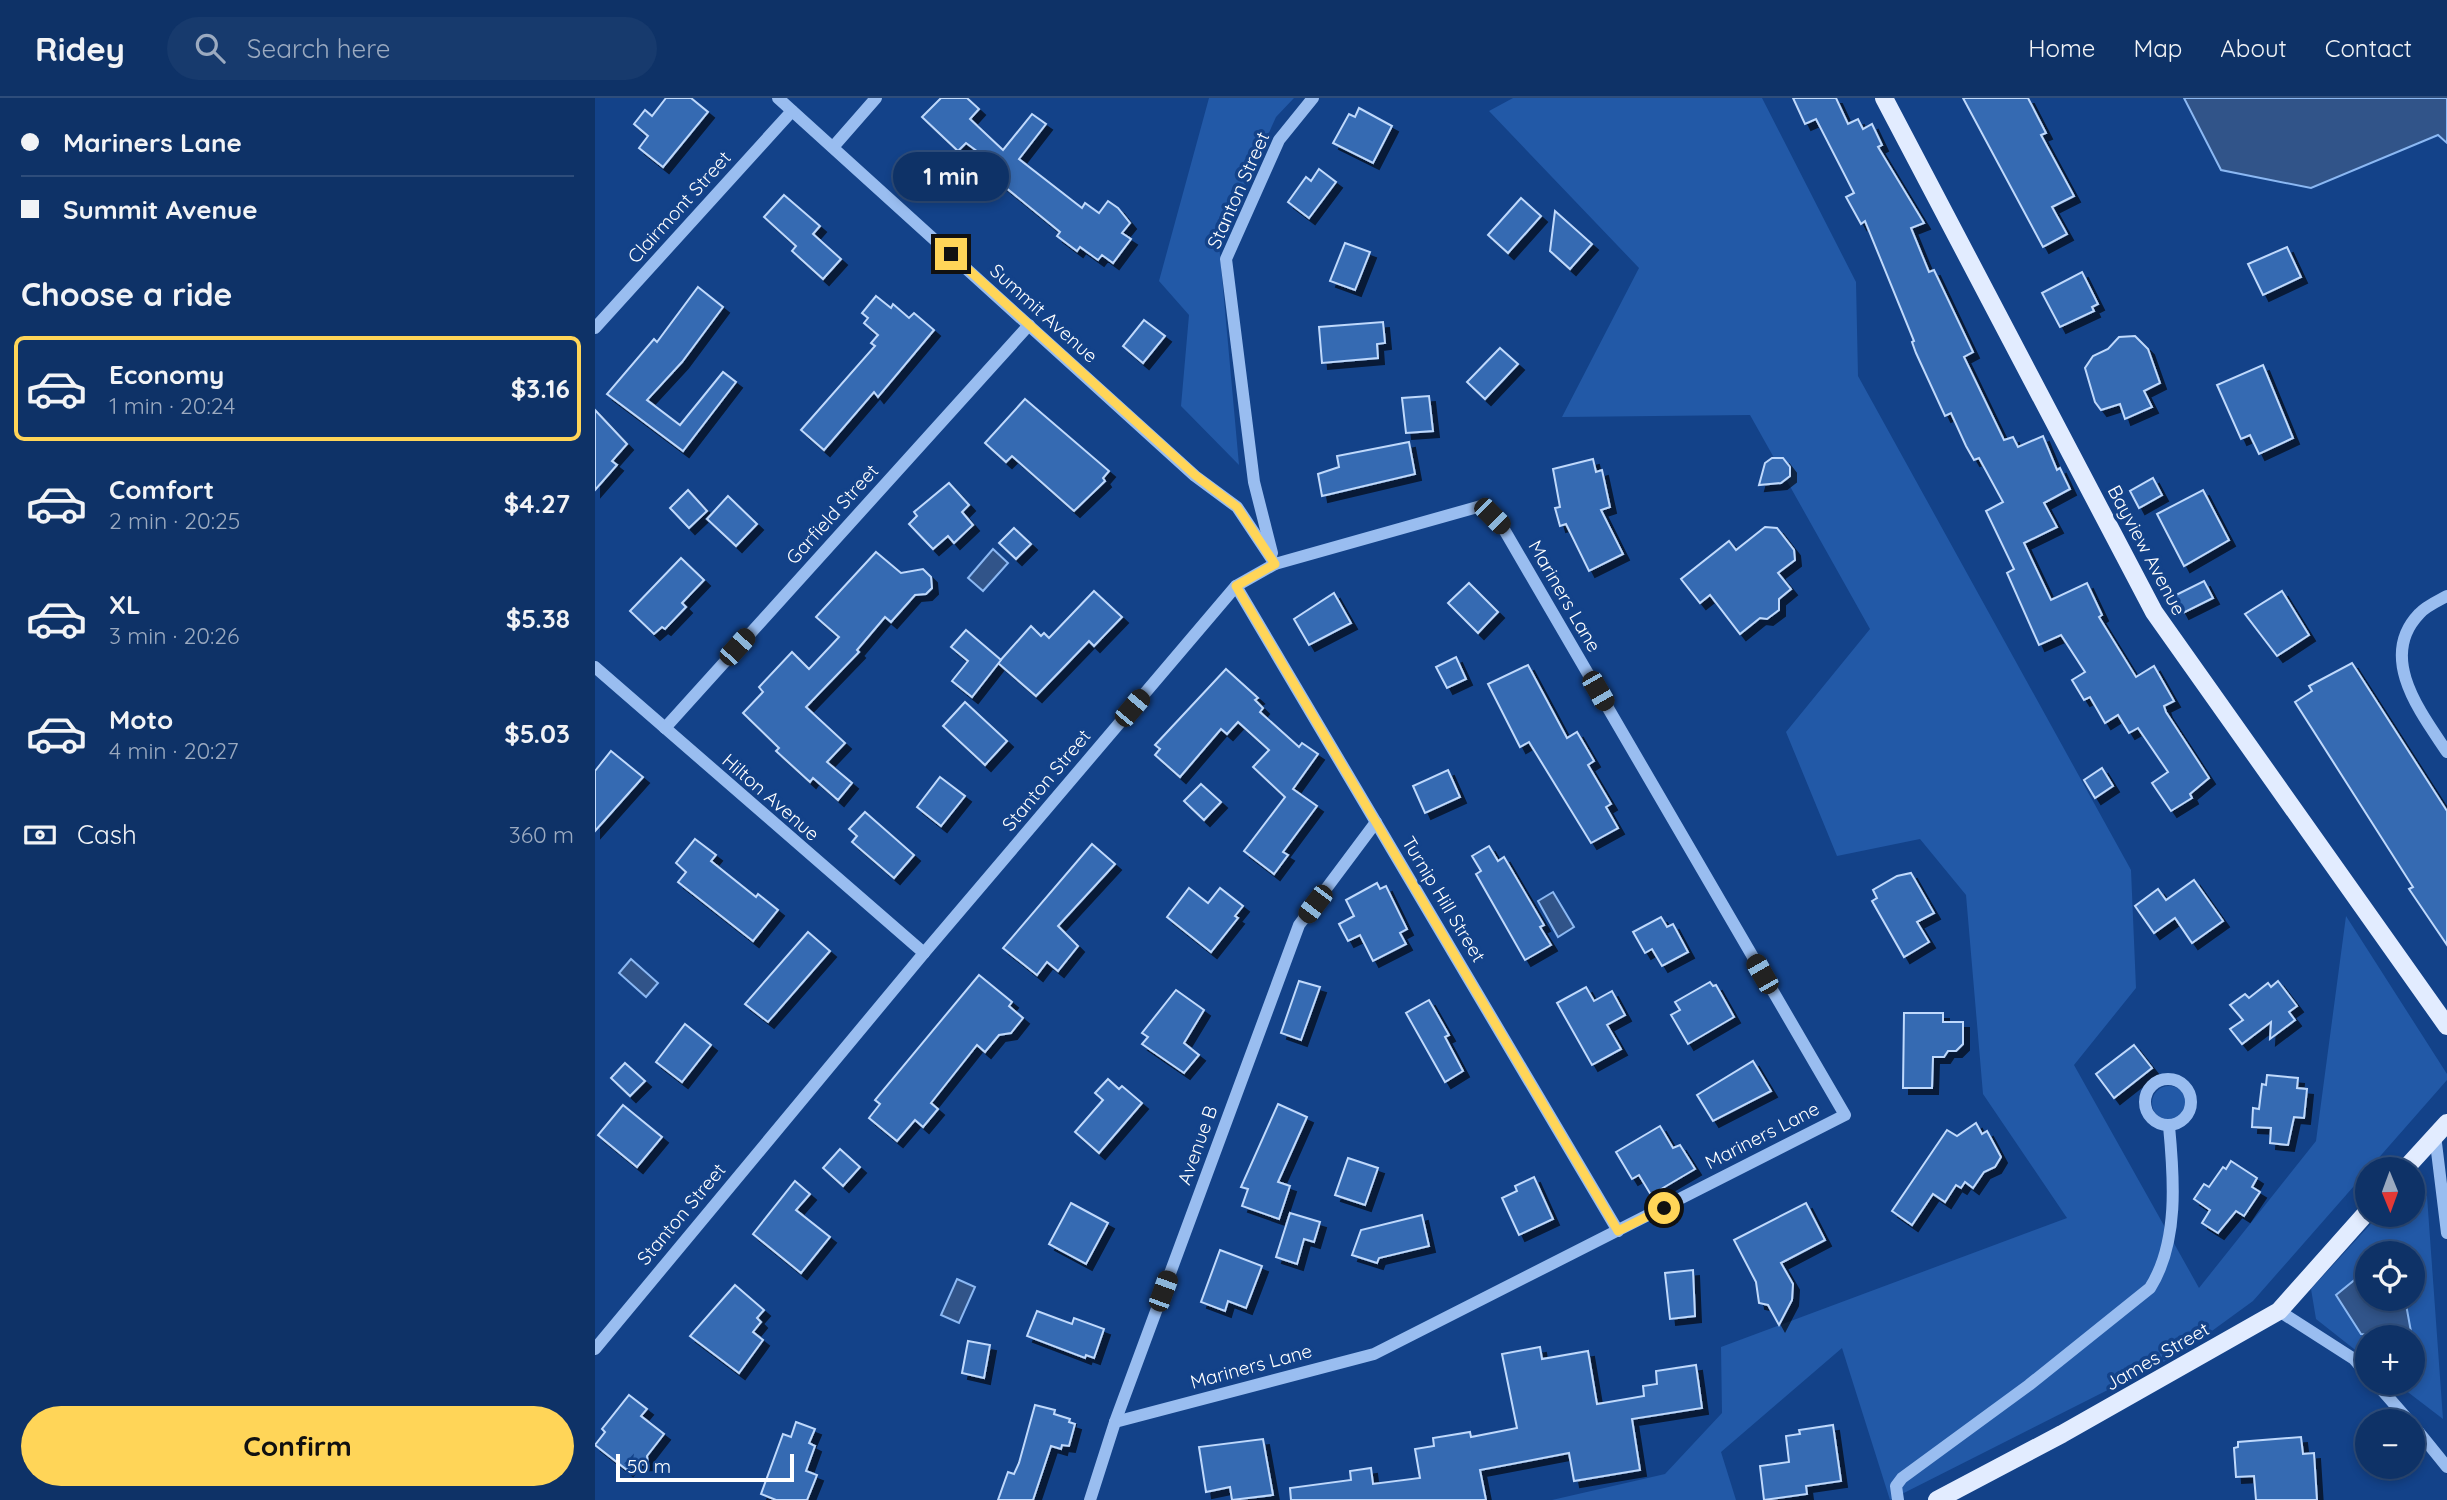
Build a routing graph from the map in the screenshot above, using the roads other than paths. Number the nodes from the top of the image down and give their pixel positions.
1 (778, 98) edge
2 (876, 98) edge
3 (1313, 98) edge
4 (1884, 98) edge
5 (792, 111) junction
6 (834, 146) junction
7 (1029, 325) junction
8 (595, 328) edge
9 (1275, 564) junction
10 (1236, 586) junction
11 (2447, 596) edge
12 (595, 667) edge
13 (664, 728) junction
14 (2447, 752) edge
15 (1376, 822) junction
16 (924, 953) junction
17 (2447, 1026) edge
18 (2169, 1126) dead end
19 (2441, 1129) edge
20 (2416, 1157) edge
21 (2355, 1226) edge
22 (1618, 1231) junction
23 (2447, 1233) edge
24 (2279, 1311) junction
25 (595, 1349) edge
26 (2355, 1360) edge
27 (2386, 1395) edge
28 (2399, 1409) edge
29 (1115, 1422) junction
30 (2425, 1440) edge
31 (2447, 1467) edge
32 (1090, 1500) edge
33 (1898, 1500) edge
34 (1937, 1500) edge

1 - 5 street, Summit Avenue
2 - 6 street
3 - 9 street, Stanton Street
4 - 17 main road, Bayview Avenue
5 - 6 street, Summit Avenue
5 - 8 street, Clairmont Street
6 - 7 street, Summit Avenue
7 - 9 street, Summit Avenue
7 - 13 street, Garfield Street
9 - 10 street, Stanton Street
9 - 22 street, Mariners Lane
10 - 15 street, Turnip Hill Street
10 - 16 street, Stanton Street
11 - 14 street
12 - 13 street, Hilton Avenue
13 - 16 street, Hilton Avenue
15 - 22 street, Turnip Hill Street
15 - 29 street, Avenue B
16 - 25 street, Stanton Street
18 - 33 street
19 - 20 main road
19 - 23 street
21 - 24 main road, James Street
22 - 29 street, Mariners Lane
24 - 26 street
24 - 34 main road, James Street
27 - 28 street
29 - 32 street, Avenue B
30 - 31 street

